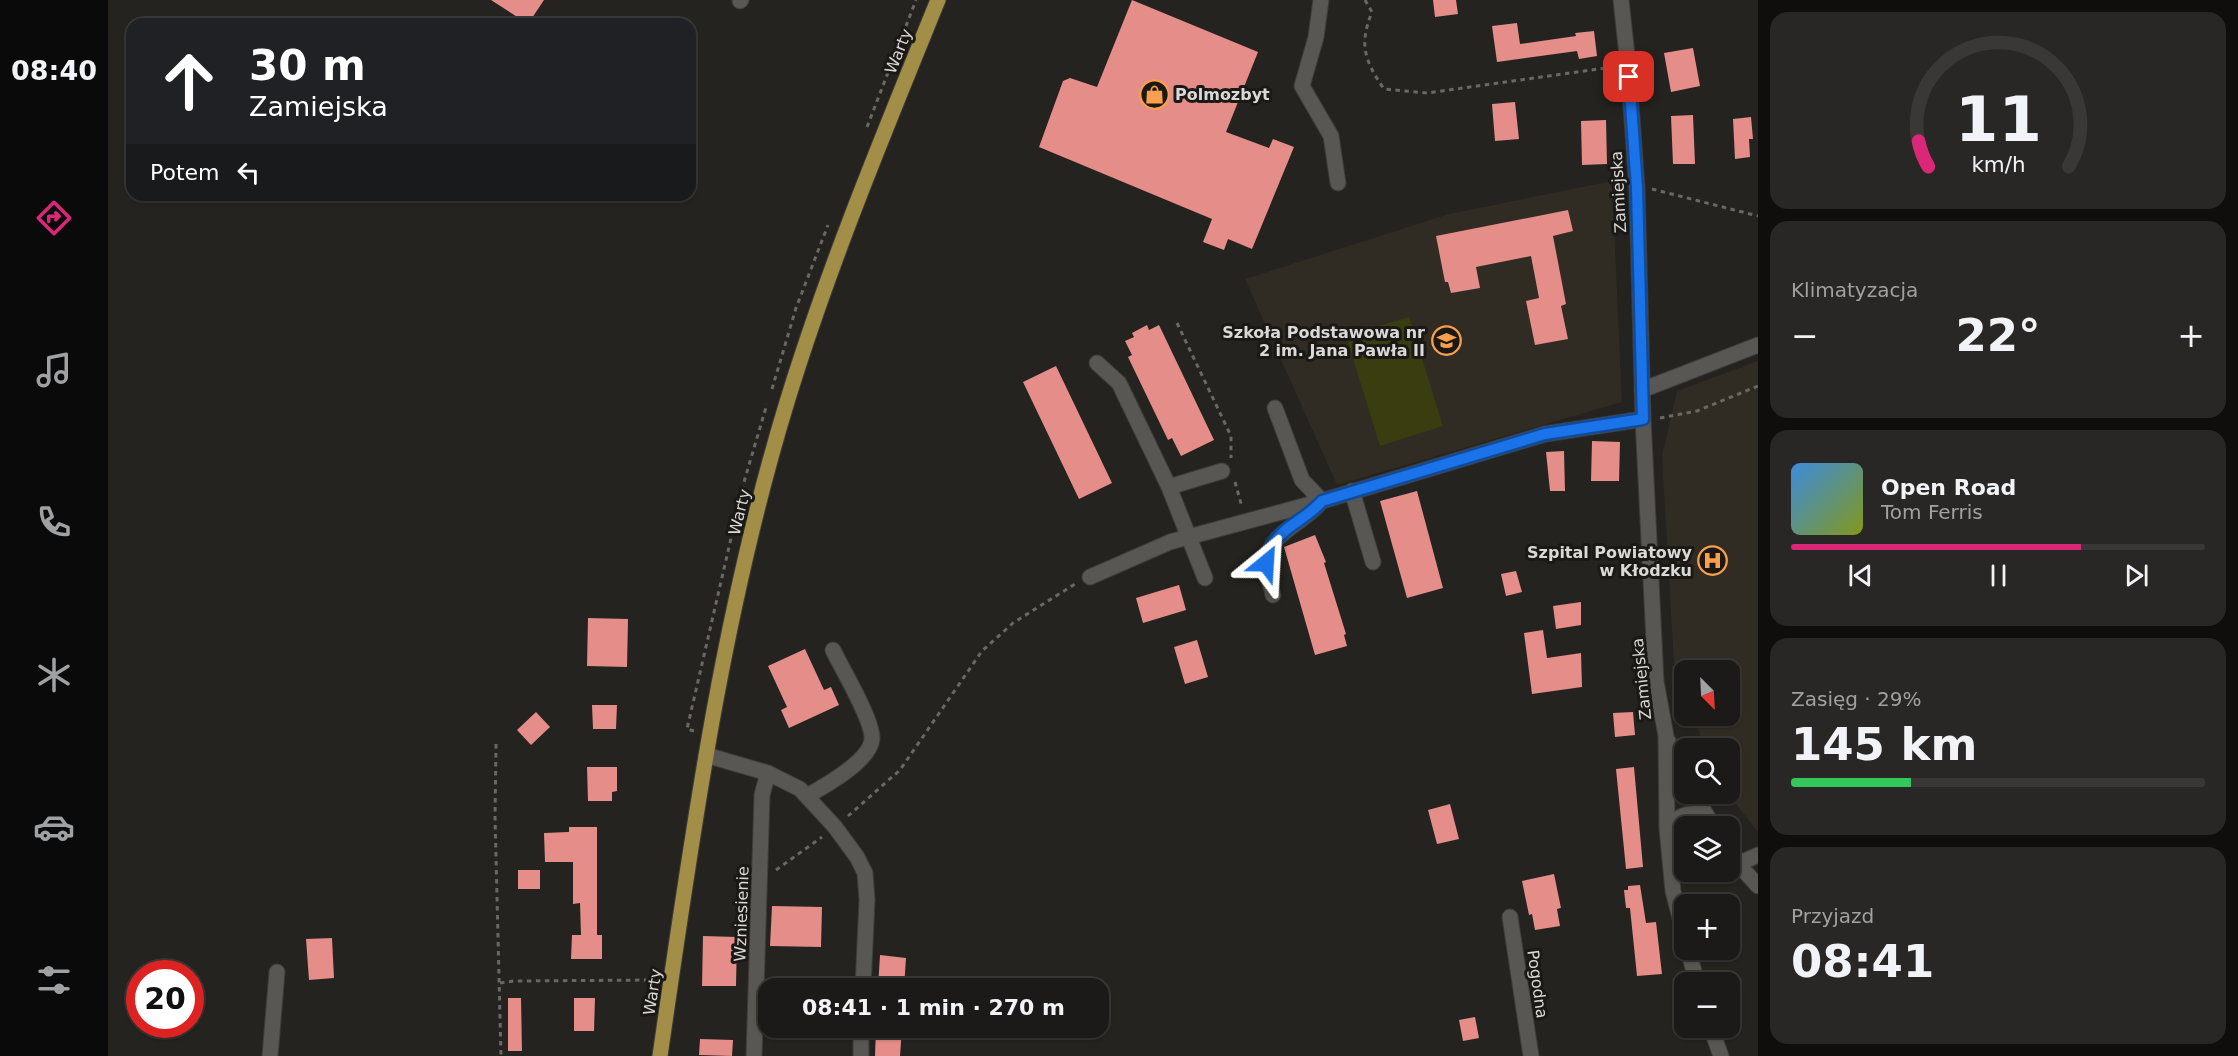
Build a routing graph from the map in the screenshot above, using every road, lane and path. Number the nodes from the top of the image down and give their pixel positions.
1 (938, 0) edge
2 (1321, 0) edge
3 (1365, 0) edge
4 (1621, 0) edge
5 (1628, 64) junction
6 (1338, 183) dead end
7 (1637, 188) junction
8 (1758, 216) edge
9 (1177, 323) dead end
10 (1758, 345) edge
11 (1097, 363) dead end
12 (1758, 386) edge
13 (1642, 390) junction
14 (1275, 408) dead end
15 (1643, 420) junction
16 (1229, 473) junction
17 (1169, 487) junction
18 (1352, 491) junction
19 (1322, 501) junction
20 (1246, 521) junction
21 (1188, 537) junction
22 (1373, 562) dead end
23 (1090, 577) joint
24 (1205, 578) dead end
25 (1273, 594) dead end
26 (833, 650) dead end
27 (1665, 736) junction
28 (496, 744) dead end
29 (706, 755) junction
30 (1674, 755) edge
31 (768, 773) junction
32 (807, 796) junction
33 (1699, 804) edge
34 (1704, 813) junction
35 (1706, 816) edge
36 (835, 827) junction
37 (1668, 829) junction
38 (806, 848) dead end
39 (1758, 855) edge
40 (1740, 857) edge
41 (1740, 866) edge
42 (760, 879) junction
43 (1758, 886) edge
44 (1674, 895) edge
45 (1510, 917) dead end
46 (277, 972) dead end
47 (863, 978) edge
48 (672, 980) junction
49 (499, 983) junction
50 (861, 1038) edge
51 (1715, 1038) edge
52 (270, 1056) edge
53 (501, 1056) edge
54 (660, 1056) edge
55 (754, 1056) edge
56 (861, 1056) edge
57 (1531, 1056) edge
58 (1721, 1056) edge

1 - 29 main road, Warty
2 - 6 street
3 - 5 path
4 - 5 street, Zamiejska
5 - 7 street, Zamiejska
7 - 8 path
7 - 13 street, Zamiejska
9 - 16 path
10 - 13 street
11 - 17 street
12 - 15 path
13 - 15 street, Zamiejska
14 - 19 street
15 - 18 street
15 - 27 street, Zamiejska
16 - 17 street
16 - 20 path
17 - 21 street
18 - 19 street
18 - 22 street
19 - 20 street
19 - 25 street
20 - 21 street
21 - 23 street
21 - 24 street
23 - 36 path
26 - 32 street
27 - 30 street
27 - 37 street, Zamiejska
28 - 49 path
29 - 31 street
29 - 48 main road, Warty
31 - 32 street
31 - 42 street, Wzniesienie
32 - 36 street
33 - 34 street
34 - 35 street
34 - 37 street
36 - 47 street
37 - 44 street, Zamiejska
38 - 42 path
39 - 40 street
41 - 43 street
42 - 55 street, Wzniesienie
45 - 57 street, Pogodna
46 - 52 street
48 - 49 path
48 - 54 main road, Warty
49 - 53 path
50 - 56 street
51 - 58 street

